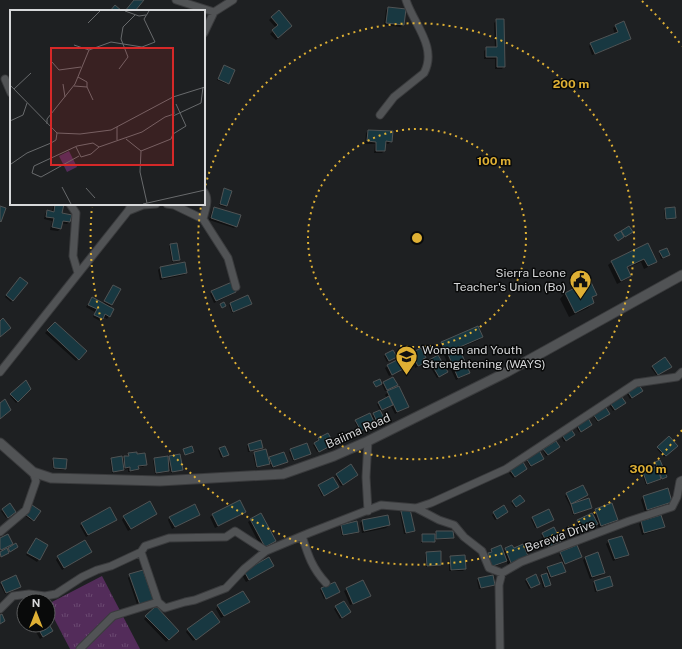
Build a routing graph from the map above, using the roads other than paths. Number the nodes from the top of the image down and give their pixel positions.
1 (176, 0) edge
2 (233, 0) edge
3 (406, 0) edge
4 (214, 12) junction
5 (205, 31) edge
6 (5, 79) dead end
7 (10, 91) edge
8 (380, 115) dead end
9 (205, 193) edge
10 (71, 205) edge
11 (131, 205) edge
12 (150, 205) edge
13 (174, 205) edge
14 (128, 211) junction
15 (203, 219) junction
16 (78, 273) junction
17 (682, 274) edge
18 (236, 287) dead end
19 (0, 372) edge
20 (680, 375) edge
21 (368, 441) junction
22 (0, 443) edge
23 (33, 472) junction
24 (682, 480) edge
25 (416, 508) junction
26 (368, 511) junction
27 (0, 532) edge
28 (302, 536) junction
29 (266, 551) junction
30 (141, 552) junction
31 (502, 573) junction
32 (326, 583) dead end
33 (158, 602) junction
34 (0, 609) edge
35 (80, 649) edge
36 (500, 649) edge

1 - 4 street
2 - 4 street
3 - 8 street
4 - 5 street
6 - 7 street
9 - 15 street
10 - 16 street
11 - 14 street
12 - 14 street
13 - 15 street
14 - 16 street
15 - 18 street
16 - 19 street
17 - 21 street, Baiima Road
20 - 25 street
21 - 23 street, Baiima Road
21 - 26 street
22 - 23 street, Baiima Road
23 - 27 street
24 - 31 street, Berewa Drive
25 - 26 street
25 - 31 street
26 - 28 street
28 - 29 street
28 - 32 street
29 - 30 street
29 - 33 street
30 - 33 street
30 - 34 street
31 - 36 street
33 - 35 street

